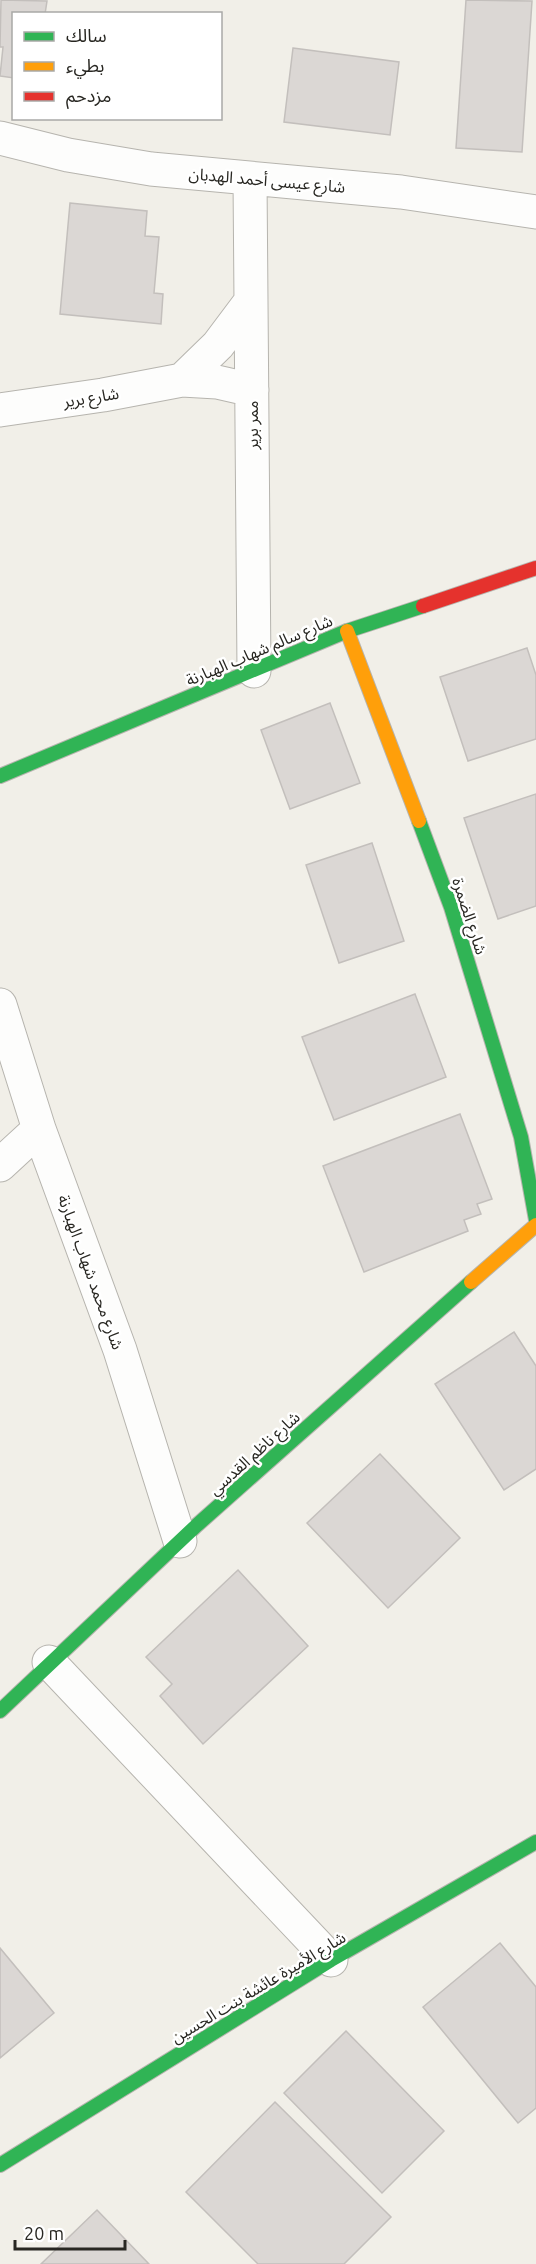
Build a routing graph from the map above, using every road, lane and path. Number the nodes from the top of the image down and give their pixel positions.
1 (0, 138) edge
2 (250, 179) junction
3 (536, 212) edge
4 (251, 301) junction
5 (182, 380) junction
6 (252, 390) junction
7 (0, 410) edge
8 (536, 568) edge
9 (347, 631) junction
10 (254, 671) junction
11 (0, 776) edge
12 (0, 1005) edge
13 (39, 1129) junction
14 (0, 1164) edge
15 (536, 1220) edge
16 (536, 1225) edge
17 (180, 1541) junction
18 (49, 1662) junction
19 (0, 1711) edge
20 (536, 1842) edge
21 (331, 1960) junction
22 (0, 2165) edge

1 - 2 street, شارع عيسى أحمد الهدبان
2 - 3 street, شارع عيسى أحمد الهدبان
2 - 4 street, ممر برير
4 - 5 street
4 - 6 street, ممر برير
5 - 6 street, شارع برير
5 - 7 street, شارع برير
6 - 10 street, ممر برير
8 - 9 street, شارع سالم شهاب الهبارنة
9 - 10 street, شارع سالم شهاب الهبارنة
9 - 15 street, شارع الضمرة
10 - 11 street, شارع سالم شهاب الهبارنة
12 - 13 street, شارع محمد شهاب الهبارنة
13 - 14 street
13 - 17 street, شارع محمد شهاب الهبارنة
16 - 17 street, شارع ناظم القدسي
17 - 18 street, شارع ناظم القدسي
18 - 19 street, شارع ناظم القدسي
18 - 21 street
20 - 21 street, شارع الأميرة عائشة بنت الحسين
21 - 22 street, شارع الأميرة عائشة بنت الحسين

